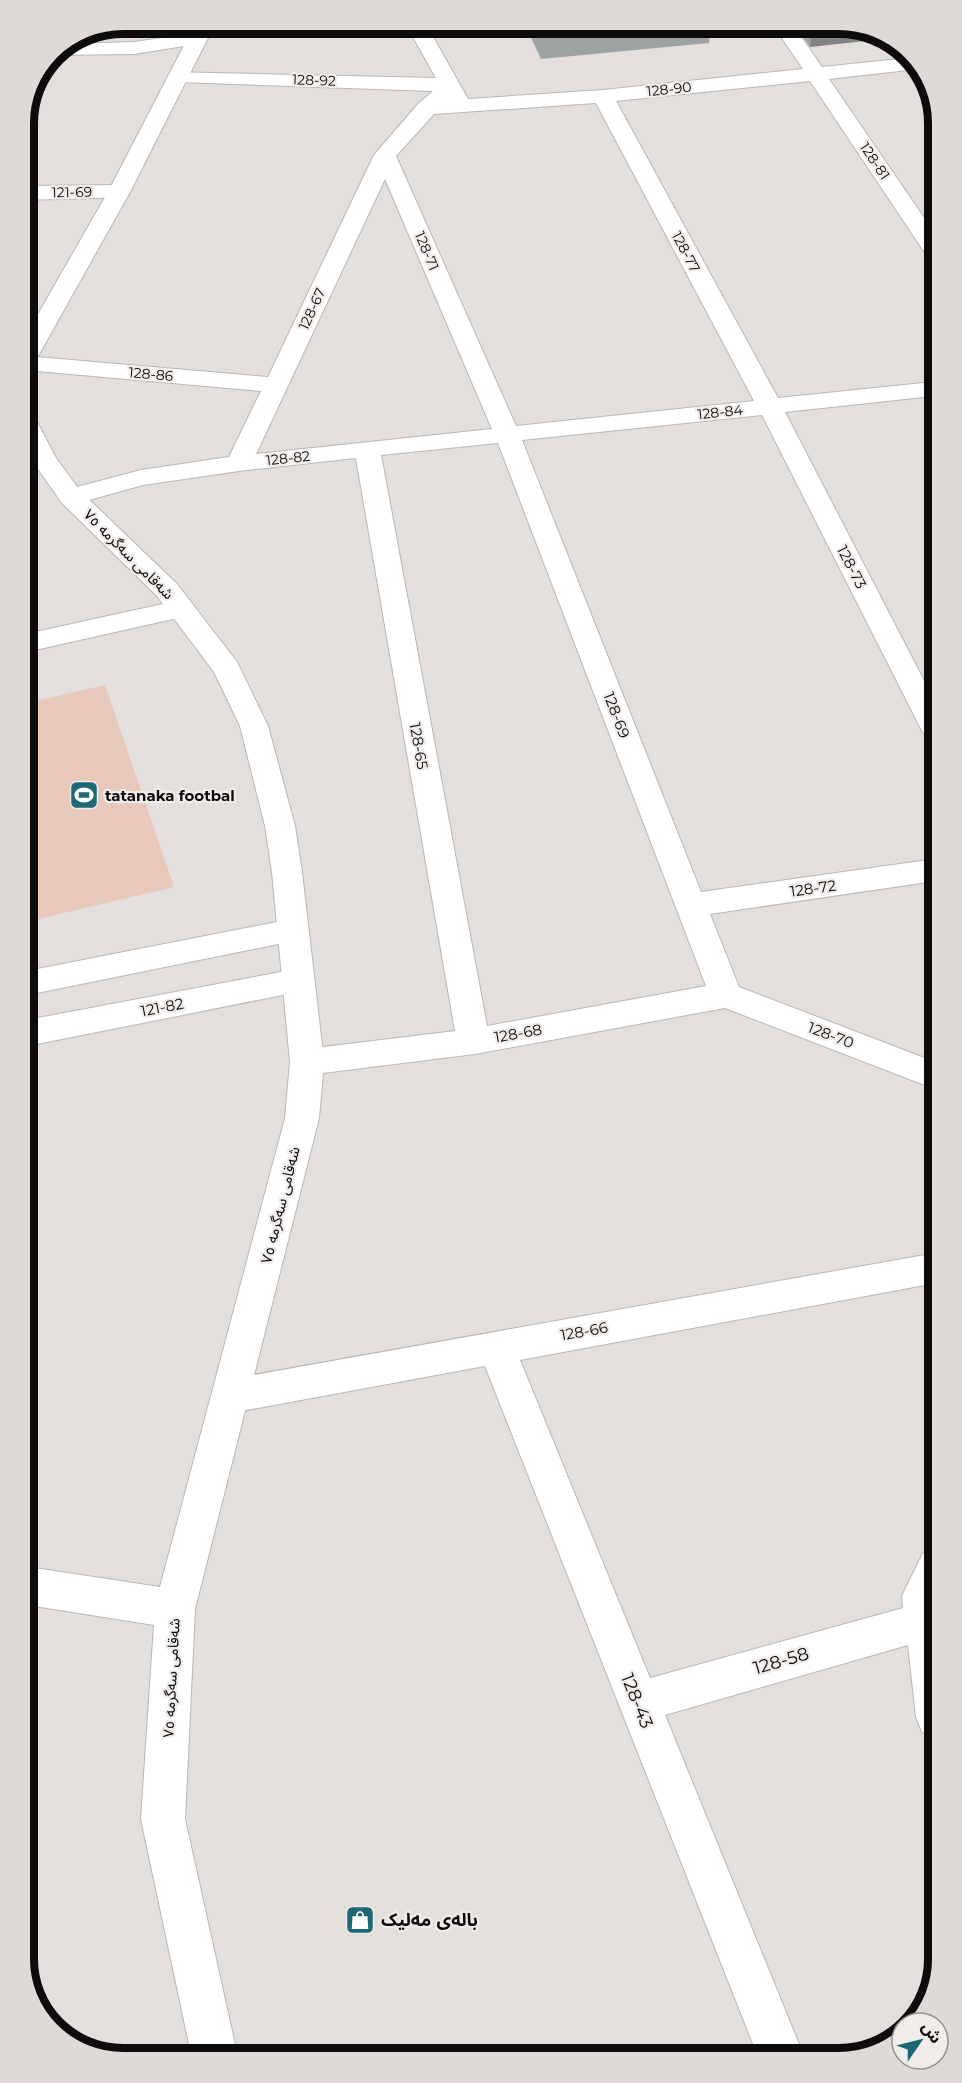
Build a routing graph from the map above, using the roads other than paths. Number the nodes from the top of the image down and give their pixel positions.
1 (421, 34) edge
2 (199, 35) edge
3 (790, 35) edge
4 (74, 50) edge
5 (904, 65) edge
6 (817, 74) junction
7 (178, 76) junction
8 (449, 85) junction
9 (603, 96) junction
10 (462, 107) junction
11 (425, 108) junction
12 (385, 155) junction
13 (119, 192) junction
14 (35, 193) edge
15 (928, 240) edge
16 (35, 341) edge
17 (35, 364) edge
18 (277, 385) junction
19 (928, 390) edge
20 (770, 407) junction
21 (507, 435) junction
22 (35, 441) edge
23 (367, 450) junction
24 (239, 464) junction
25 (71, 497) junction
26 (182, 609) junction
27 (35, 641) edge
28 (928, 715) edge
29 (928, 871) edge
30 (691, 906) junction
31 (292, 931) junction
32 (297, 981) junction
33 (35, 982) edge
34 (726, 995) junction
35 (35, 1032) edge
36 (475, 1041) junction
37 (308, 1062) junction
38 (928, 1073) edge
39 (928, 1269) edge
40 (496, 1347) junction
41 (231, 1396) junction
42 (928, 1584) edge
43 (34, 1587) edge
44 (176, 1609) junction
45 (925, 1621) junction
46 (928, 1645) edge
47 (638, 1702) junction
48 (213, 2048) edge
49 (778, 2048) edge

1 - 8 street
2 - 4 street
2 - 7 street
3 - 6 street, 128-81
5 - 6 street, 128-90
6 - 9 street, 128-90
6 - 15 street, 128-81
7 - 8 street, 128-92
7 - 13 street
8 - 10 street
8 - 11 street
9 - 10 street, 128-90
9 - 20 street, 128-77
10 - 11 street, 128-90
11 - 12 street
12 - 18 street, 128-67
12 - 21 street, 128-71
13 - 14 street, 121-69
13 - 16 street
17 - 18 street, 128-86
18 - 24 street, 128-67
19 - 20 street, 128-84
20 - 21 street, 128-84
20 - 28 street, 128-73
21 - 23 street, 128-82
21 - 30 street, 128-69
22 - 25 street, شەقامی سەگرمە ٧٥
23 - 24 street, 128-82
23 - 36 street, 128-65
24 - 25 street, 128-82
25 - 26 street, شەقامی سەگرمە ٧٥
26 - 27 street
26 - 31 street, شەقامی سەگرمە ٧٥
29 - 30 street, 128-72
30 - 34 street, 128-69
31 - 32 street, شەقامی سەگرمە ٧٥
31 - 33 street
32 - 35 street, 121-82
32 - 37 street, شەقامی سەگرمە ٧٥
34 - 36 street, 128-68
34 - 38 street, 128-70
36 - 37 street, 128-68
37 - 41 street, شەقامی سەگرمە ٧٥
39 - 40 street, 128-66
40 - 41 street, 128-66
40 - 47 street, 128-43
41 - 44 street, شەقامی سەگرمە ٧٥
42 - 45 street
43 - 44 street
44 - 48 street, شەقامی سەگرمە ٧٥
45 - 46 street
45 - 47 street, 128-58
47 - 49 street, 128-43

